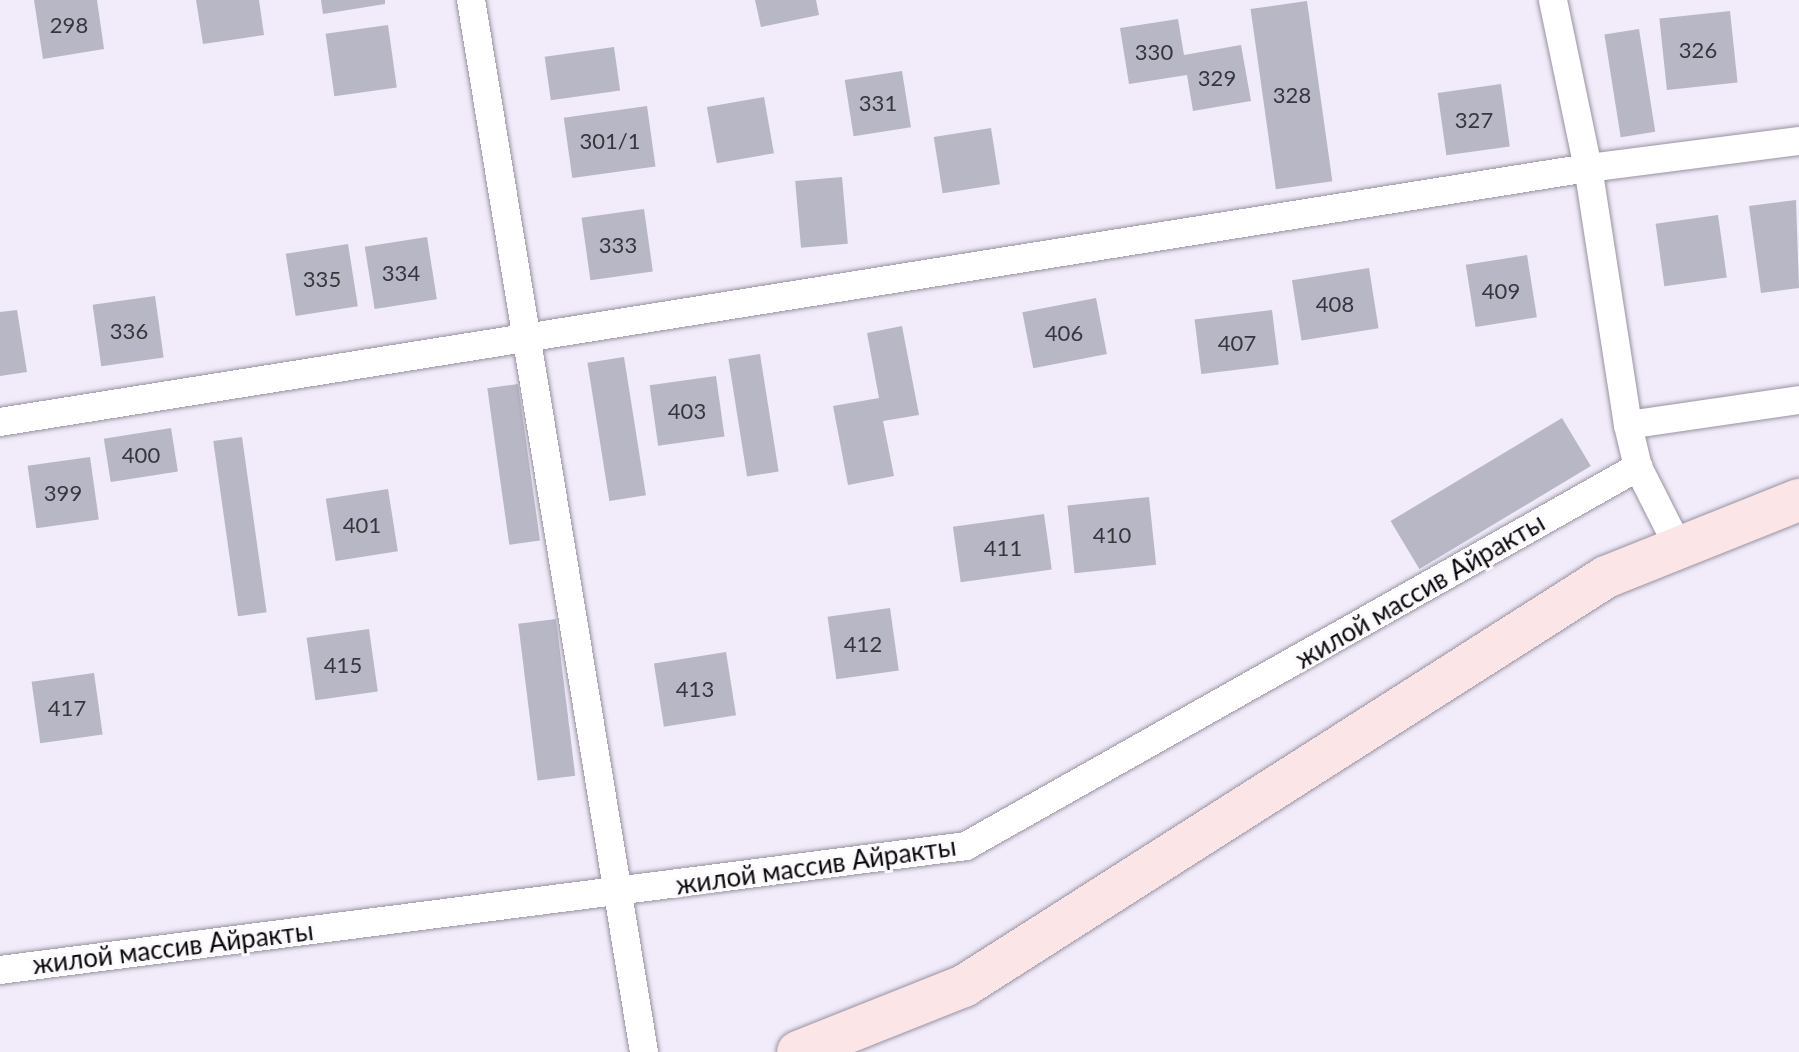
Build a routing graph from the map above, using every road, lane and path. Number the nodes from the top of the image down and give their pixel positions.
1 (471, 0) edge
2 (1553, 0) edge
3 (1799, 141) edge
4 (1588, 168) junction
5 (524, 339) junction
6 (1799, 400) edge
7 (0, 422) edge
8 (1628, 425) junction
9 (1638, 467) junction
10 (1799, 500) edge
11 (1679, 548) junction
12 (618, 892) junction
13 (0, 970) edge
14 (644, 1052) edge
15 (798, 1052) edge

1 - 5 street
2 - 4 street
3 - 4 street
4 - 5 street
4 - 8 street
5 - 7 street
5 - 12 street
6 - 8 street
8 - 9 street
9 - 11 street
9 - 12 street, жилой массив Айракты
10 - 11 main road
11 - 15 main road
12 - 13 street, жилой массив Айракты
12 - 14 street

